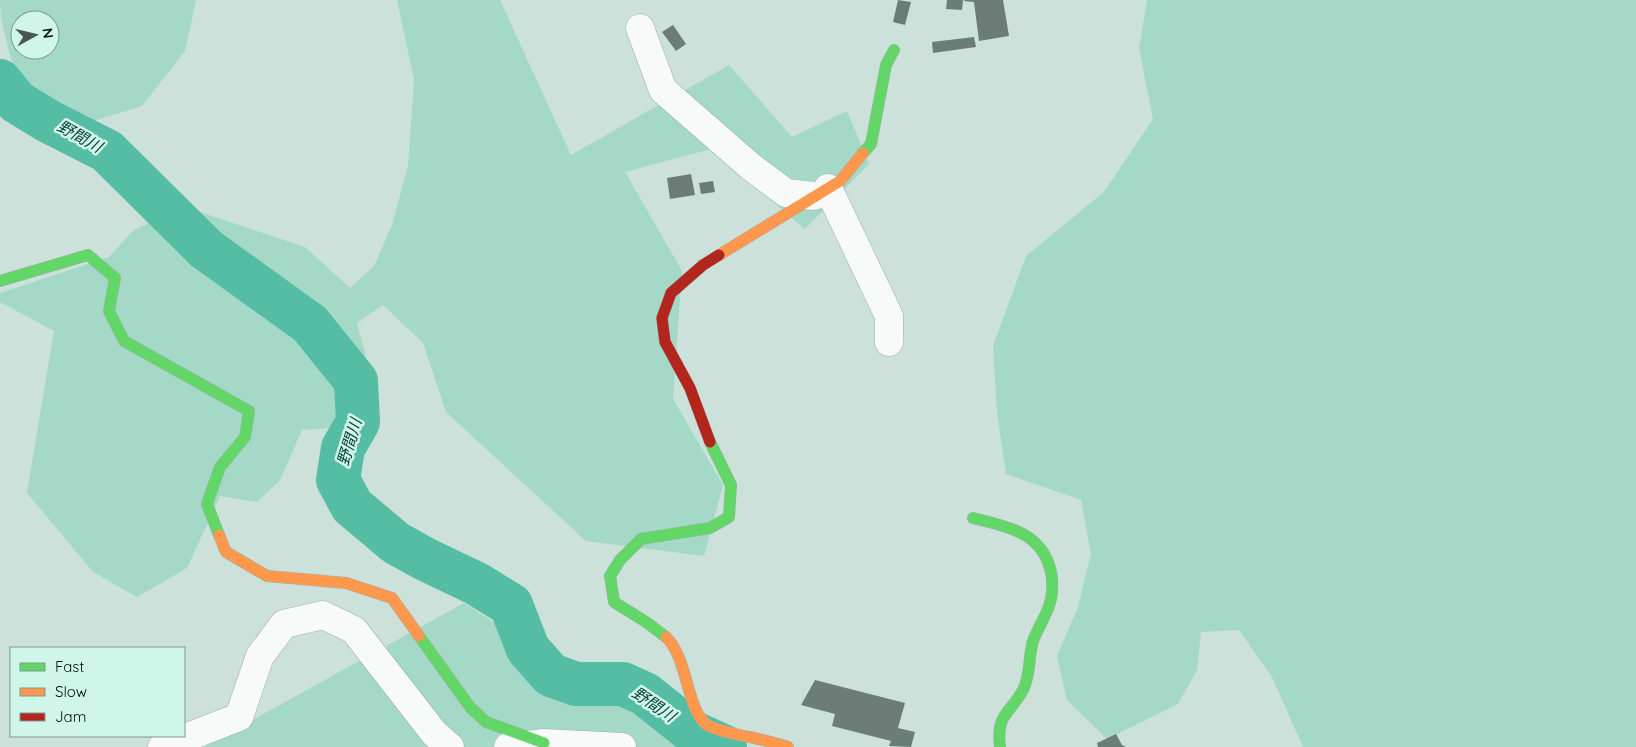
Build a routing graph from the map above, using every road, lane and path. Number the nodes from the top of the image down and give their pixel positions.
1 (640, 28) dead end
2 (894, 50) dead end
3 (821, 192) junction
4 (0, 281) edge
5 (889, 342) dead end
6 (973, 518) dead end
7 (544, 743) junction
8 (162, 747) edge
9 (450, 747) edge
10 (508, 747) edge
11 (622, 747) edge
12 (788, 747) edge
13 (1000, 747) edge

1 - 3 street
2 - 3 street
3 - 5 street
3 - 12 street
4 - 7 street
6 - 13 street
7 - 10 street
7 - 11 street
8 - 9 street

